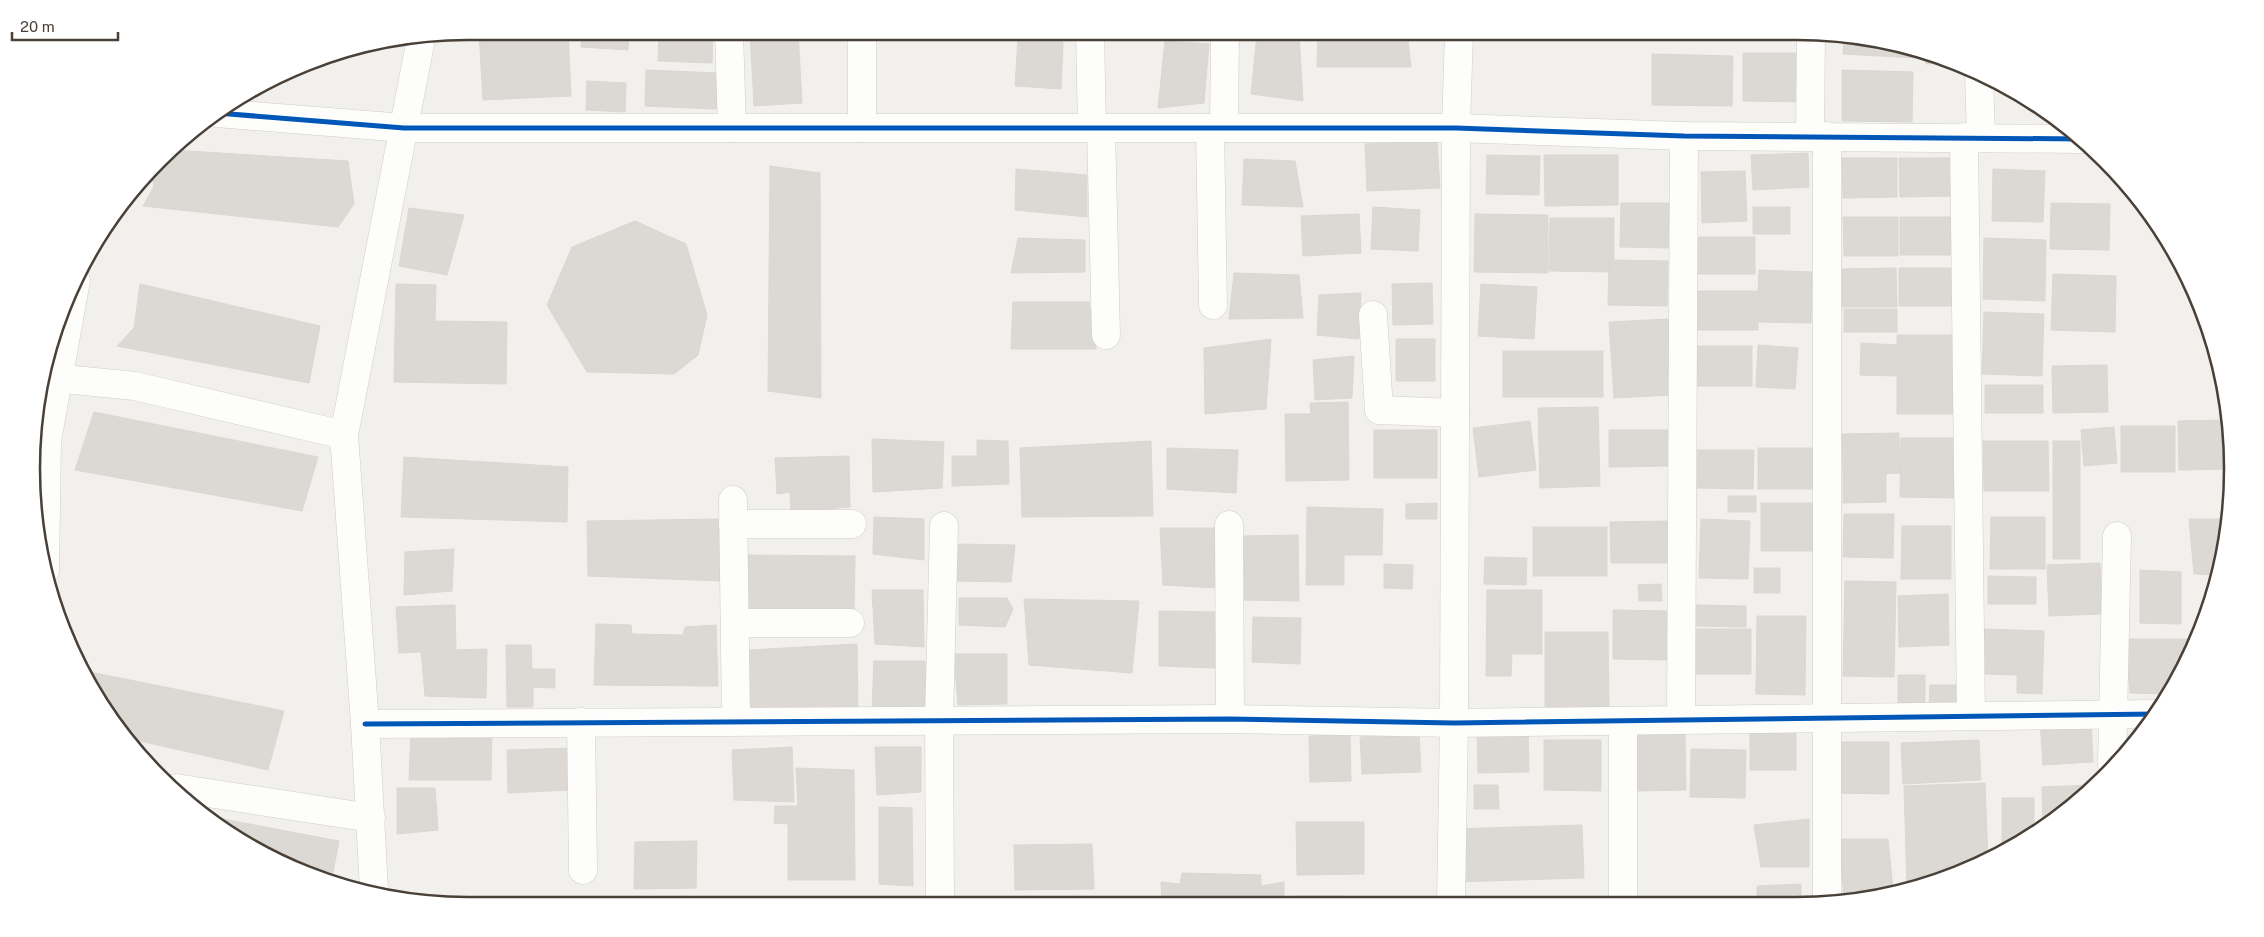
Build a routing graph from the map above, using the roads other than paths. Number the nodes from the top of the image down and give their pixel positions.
1 (729, 40) edge
2 (862, 40) edge
3 (1091, 40) edge
4 (1224, 40) edge
5 (1459, 40) edge
6 (1812, 41) edge
7 (420, 43) edge
8 (1978, 81) edge
9 (228, 114) edge
10 (404, 128) junction
11 (732, 128) junction
12 (862, 128) junction
13 (1097, 128) junction
14 (1217, 128) junction
15 (1456, 128) junction
16 (1684, 136) junction
17 (1818, 136) junction
18 (1972, 137) junction
19 (2069, 139) edge
20 (1213, 304) dead end
21 (1373, 315) dead end
22 (63, 331) edge
23 (1106, 335) dead end
24 (51, 378) edge
25 (1455, 413) junction
26 (344, 436) junction
27 (852, 524) dead end
28 (1229, 525) dead end
29 (944, 526) dead end
30 (46, 535) edge
31 (2117, 536) dead end
32 (735, 623) junction
33 (850, 623) dead end
34 (2146, 714) edge
35 (2112, 715) junction
36 (1972, 716) junction
37 (1230, 718) junction
38 (1826, 718) junction
39 (939, 720) junction
40 (1681, 720) junction
41 (736, 721) junction
42 (1623, 721) junction
43 (581, 722) junction
44 (1454, 723) junction
45 (365, 724) junction
46 (2112, 757) edge
47 (184, 789) edge
48 (371, 818) junction
49 (583, 870) dead end
50 (374, 886) edge
51 (1827, 896) edge
52 (940, 897) edge
53 (1451, 897) edge
54 (1623, 897) edge

1 - 11 street
2 - 12 street
3 - 13 street
4 - 14 street
5 - 15 street
6 - 17 street
7 - 10 street
8 - 18 street
9 - 10 street
10 - 11 street
10 - 26 street
11 - 12 street
12 - 13 street
13 - 14 street
13 - 23 street
14 - 15 street
14 - 20 street
15 - 16 street
15 - 25 street
16 - 17 street
16 - 40 street
17 - 18 street
17 - 38 street
18 - 19 street
18 - 36 street
21 - 25 street
22 - 24 street
24 - 26 street
24 - 30 street
25 - 44 street
26 - 45 street
27 - 32 street
28 - 37 street
29 - 39 street
31 - 35 street
32 - 33 street
32 - 41 street
34 - 35 street
35 - 36 street
35 - 46 street
36 - 38 street
37 - 39 street
37 - 44 street
38 - 40 street
38 - 51 street
39 - 41 street
39 - 52 street
40 - 42 street
41 - 43 street
42 - 44 street
42 - 54 street
43 - 45 street
43 - 49 street
44 - 53 street
45 - 48 street
47 - 48 street
48 - 50 street

